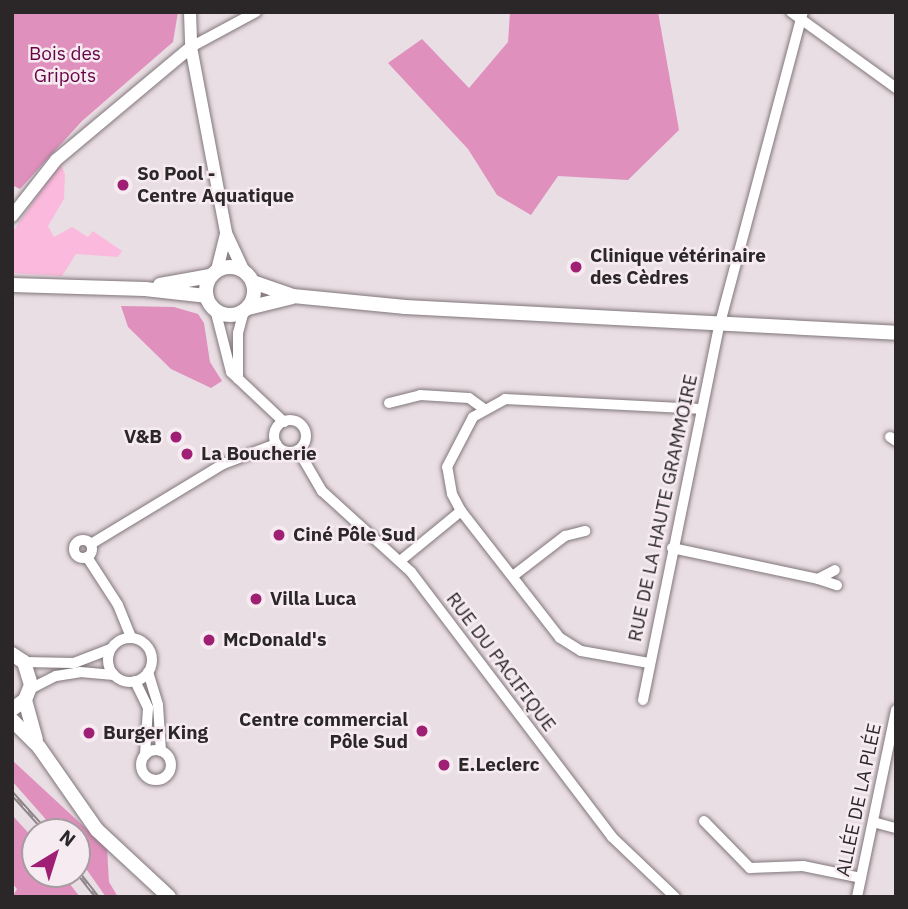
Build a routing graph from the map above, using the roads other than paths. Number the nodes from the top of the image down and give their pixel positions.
1 (190, 12) edge
2 (256, 12) edge
3 (799, 14) edge
4 (191, 47) junction
5 (896, 88) edge
6 (12, 216) edge
7 (226, 233) junction
8 (243, 270) junction
9 (214, 273) junction
10 (253, 282) junction
11 (12, 285) edge
12 (145, 289) junction
13 (206, 296) junction
14 (293, 296) junction
15 (215, 309) junction
16 (246, 309) junction
17 (720, 323) junction
18 (896, 333) edge
19 (238, 379) junction
20 (389, 403) dead end
21 (483, 408) junction
22 (700, 409) junction
23 (284, 422) junction
24 (276, 444) junction
25 (298, 450) junction
26 (461, 511) junction
27 (586, 531) dead end
28 (671, 548) junction
29 (400, 561) junction
30 (835, 570) dead end
31 (513, 576) junction
32 (818, 579) junction
33 (836, 585) dead end
34 (131, 638) junction
35 (110, 649) junction
36 (18, 658) edge
37 (649, 663) junction
38 (148, 672) junction
39 (114, 676) junction
40 (135, 681) junction
41 (27, 694) junction
42 (643, 700) dead end
43 (12, 709) edge
44 (896, 710) edge
45 (12, 720) edge
46 (39, 747) junction
47 (161, 751) junction
48 (145, 755) junction
49 (704, 821) dead end
50 (873, 822) junction
51 (896, 828) edge
52 (861, 878) junction
53 (169, 897) edge
54 (675, 897) edge
55 (857, 897) edge

1 - 4 street
2 - 4 street
3 - 5 street
3 - 17 street, RUE DE LA HAUTE GRAMMOIRE
4 - 6 street
4 - 7 street
7 - 8 street
7 - 9 street
8 - 9 main road
8 - 10 main road
9 - 12 main road
9 - 13 main road
10 - 14 main road
10 - 16 main road
11 - 12 main road
12 - 13 main road
13 - 15 main road
14 - 16 main road
14 - 17 main road
15 - 16 main road
15 - 19 street
16 - 19 street
17 - 18 main road
17 - 22 street, RUE DE LA HAUTE GRAMMOIRE
19 - 23 street
20 - 21 street
21 - 22 street
21 - 26 street
22 - 28 street, RUE DE LA HAUTE GRAMMOIRE
23 - 24 street
23 - 25 street
24 - 25 street
24 - 34 street
25 - 29 street, RUE DU PACIFIQUE
26 - 29 street
26 - 31 street
27 - 31 street
28 - 32 street
28 - 37 street, RUE DE LA HAUTE GRAMMOIRE
29 - 54 street, RUE DU PACIFIQUE
30 - 32 street
31 - 37 street
32 - 33 street
34 - 35 street
34 - 38 street
35 - 36 street
35 - 39 street
36 - 41 main road
37 - 42 street, RUE DE LA HAUTE GRAMMOIRE
38 - 40 street
38 - 47 street
39 - 40 street
39 - 41 street
40 - 48 street
41 - 43 main road
41 - 46 main road
44 - 50 street, ALLÉE DE LA PLÉE
45 - 46 main road
46 - 53 main road
47 - 48 street
47 - 48 street
49 - 52 street
50 - 51 street
50 - 52 street, ALLÉE DE LA PLÉE
52 - 55 street, ALLÉE DE LA PLÉE

